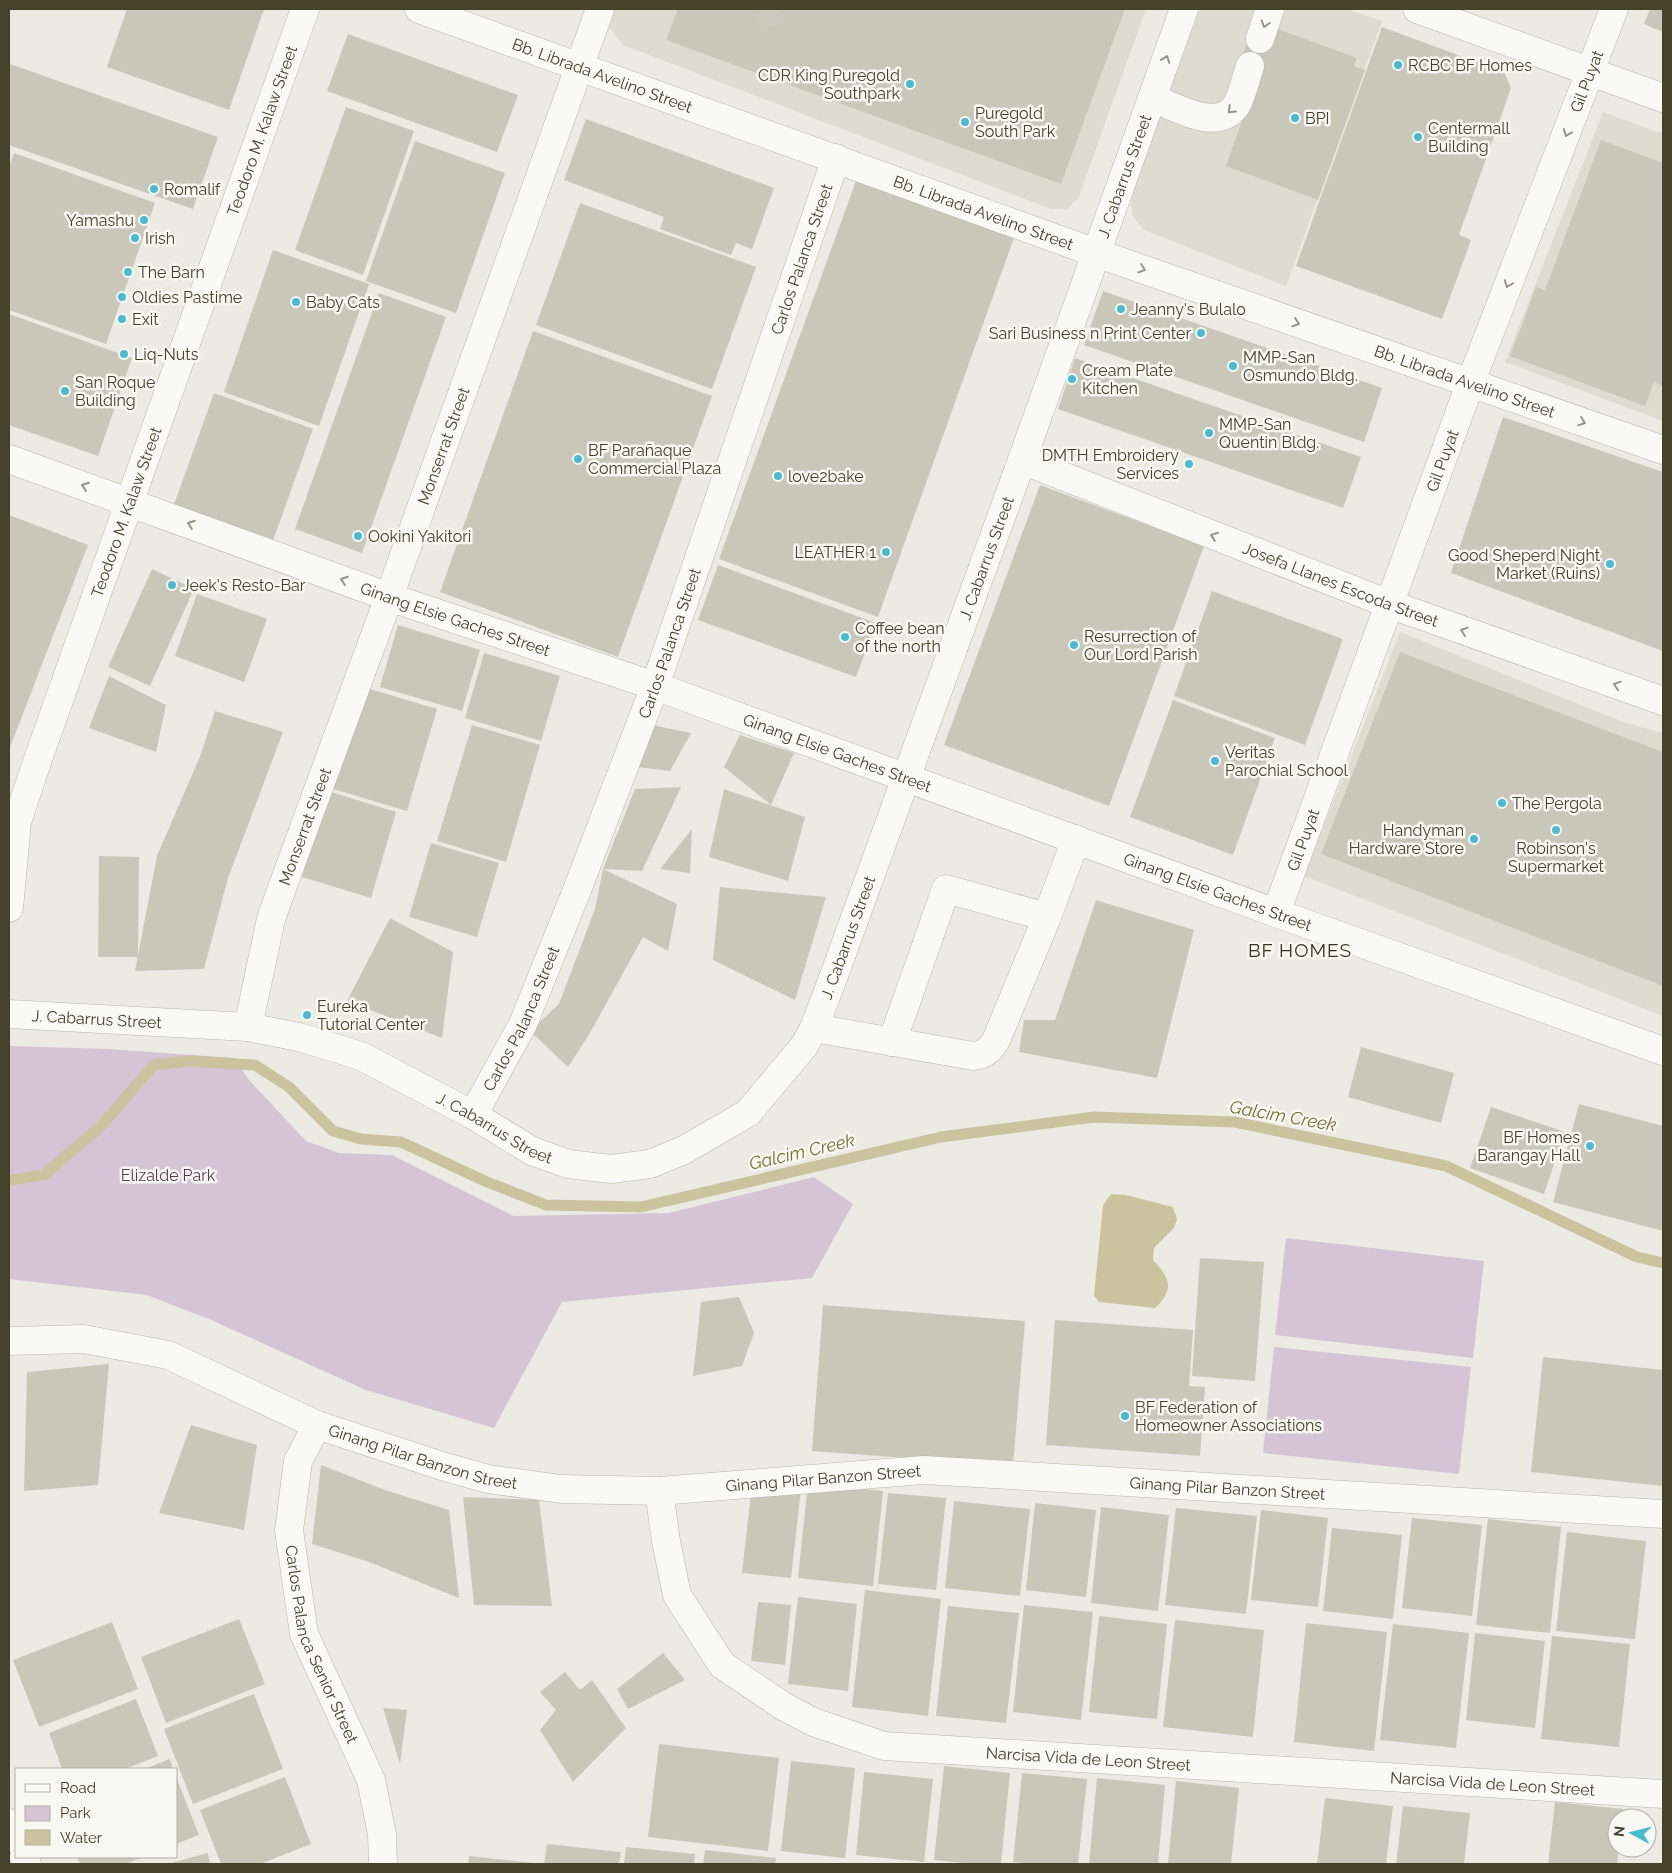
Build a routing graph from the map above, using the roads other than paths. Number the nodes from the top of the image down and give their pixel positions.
1 (305, 9) edge
2 (419, 9) edge
3 (600, 9) edge
4 (1184, 9) edge
5 (1270, 9) edge
6 (1417, 9) edge
7 (1614, 9) edge
8 (1260, 39) dead end
9 (1250, 66) dead end
10 (580, 67) junction
11 (1591, 71) junction
12 (1152, 98) junction
13 (1663, 98) edge
14 (836, 158) junction
15 (1096, 253) junction
16 (1470, 384) junction
17 (1663, 450) edge
18 (9, 459) edge
19 (1022, 460) junction
20 (130, 502) junction
21 (389, 597) junction
22 (1389, 604) junction
23 (655, 686) junction
24 (1663, 701) edge
25 (907, 778) junction
26 (1076, 839) junction
27 (9, 908) edge
28 (1276, 913) junction
29 (1047, 917) junction
30 (9, 1014) edge
31 (248, 1027) junction
32 (814, 1028) junction
33 (892, 1042) junction
34 (1663, 1051) edge
35 (473, 1115) junction
36 (9, 1341) edge
37 (317, 1425) junction
38 (658, 1490) junction
39 (1663, 1514) edge
40 (1663, 1794) edge
41 (9, 1822) edge
42 (15, 1837) edge
43 (383, 1864) edge

1 - 20 street, Teodoro M. Kalaw Street
2 - 10 street, Bb. Librada Avelino Street
3 - 10 street, Monserrat Street
12 -> 4 street, J. Cabarrus Street
5 -> 8 street
6 - 11 street
7 - 11 street, Gil Puyat
9 -> 12 street
10 - 14 street, Bb. Librada Avelino Street
10 - 21 street, Monserrat Street
11 - 13 street
11 -> 16 street, Gil Puyat
12 - 15 street, J. Cabarrus Street
14 - 15 street, Bb. Librada Avelino Street
14 - 23 street, Carlos Palanca Street
15 -> 16 street, Bb. Librada Avelino Street
15 - 19 street, J. Cabarrus Street
16 -> 17 street, Bb. Librada Avelino Street
16 - 22 street, Gil Puyat
20 -> 18 street, Ginang Elsie Gaches Street
22 -> 19 street, Josefa Llanes Escoda Street
19 - 25 street, J. Cabarrus Street
21 -> 20 street, Ginang Elsie Gaches Street
20 - 27 street, Teodoro M. Kalaw Street
21 - 23 street, Ginang Elsie Gaches Street
21 - 31 street, Monserrat Street
24 -> 22 street, Josefa Llanes Escoda Street
22 - 28 street, Gil Puyat
23 - 25 street, Ginang Elsie Gaches Street
23 - 35 street, Carlos Palanca Street
25 - 26 street, Ginang Elsie Gaches Street
25 - 32 street, J. Cabarrus Street
26 - 28 street, Ginang Elsie Gaches Street
26 - 29 street
28 - 34 street, Ginang Elsie Gaches Street
29 - 33 street
29 - 33 street
30 - 31 street, J. Cabarrus Street
31 - 35 street, J. Cabarrus Street
32 - 33 street
32 - 35 street, J. Cabarrus Street
36 - 37 street, Ginang Pilar Banzon Street
37 - 38 street, Ginang Pilar Banzon Street
37 - 43 street, Carlos Palanca Senior Street
38 - 39 street, Ginang Pilar Banzon Street
38 - 40 street, Narcisa Vida de Leon Street
41 - 42 street

